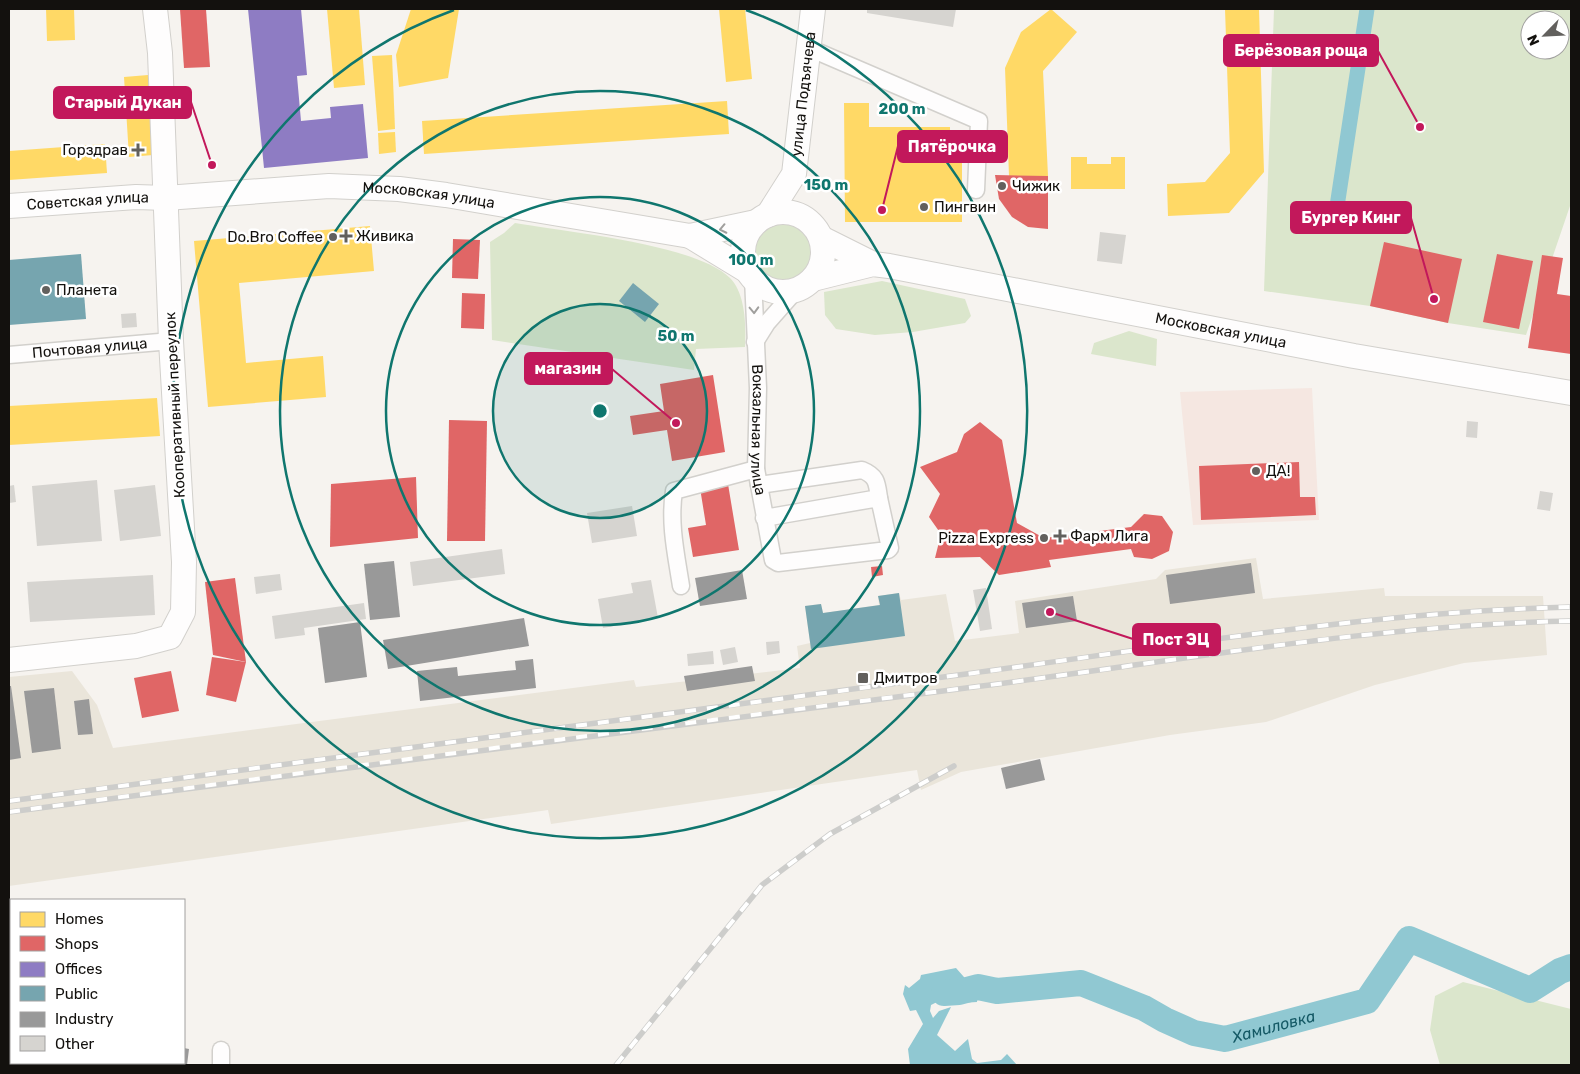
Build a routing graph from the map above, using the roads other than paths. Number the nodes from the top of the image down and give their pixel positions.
1 (156, 9) edge
2 (813, 9) edge
3 (809, 48) junction
4 (793, 179) junction
5 (976, 190) dead end
6 (166, 198) junction
7 (9, 206) edge
8 (762, 218) junction
9 (815, 230) junction
10 (690, 236) junction
11 (873, 264) junction
12 (751, 275) junction
13 (805, 284) junction
14 (171, 341) junction
15 (755, 342) junction
16 (9, 354) edge
17 (1571, 393) edge
18 (756, 469) junction
19 (759, 485) junction
20 (879, 498) junction
21 (764, 518) junction
22 (681, 586) dead end
23 (9, 660) edge

1 - 6 main road, Кооперативный переулок
2 - 3 main road, улица Подъячева
3 - 4 main road, улица Подъячева
3 - 5 street
4 - 8 main road, улица Подъячева
4 - 9 main road, улица Подъячева
6 - 7 main road, Советская улица
6 - 10 main road, Московская улица
6 - 14 main road, Кооперативный переулок
8 - 9 main road, Московская улица
8 -> 10 main road, Московская улица
8 - 12 main road
9 - 11 main road, Московская улица
9 - 13 main road
10 - 12 main road, Московская улица
11 - 13 main road, Московская улица
11 - 17 main road, Московская улица
12 - 13 main road, Московская улица
12 -> 15 street, Вокзальная улица
13 - 15 street
14 - 16 street, Почтовая улица
14 - 23 main road, Кооперативный переулок
15 - 18 street, Вокзальная улица
18 - 19 street, Вокзальная улица
18 - 22 street
19 - 20 street
19 - 21 street, Вокзальная улица
20 - 21 street, Вокзальная улица
20 - 21 street, Вокзальная улица

